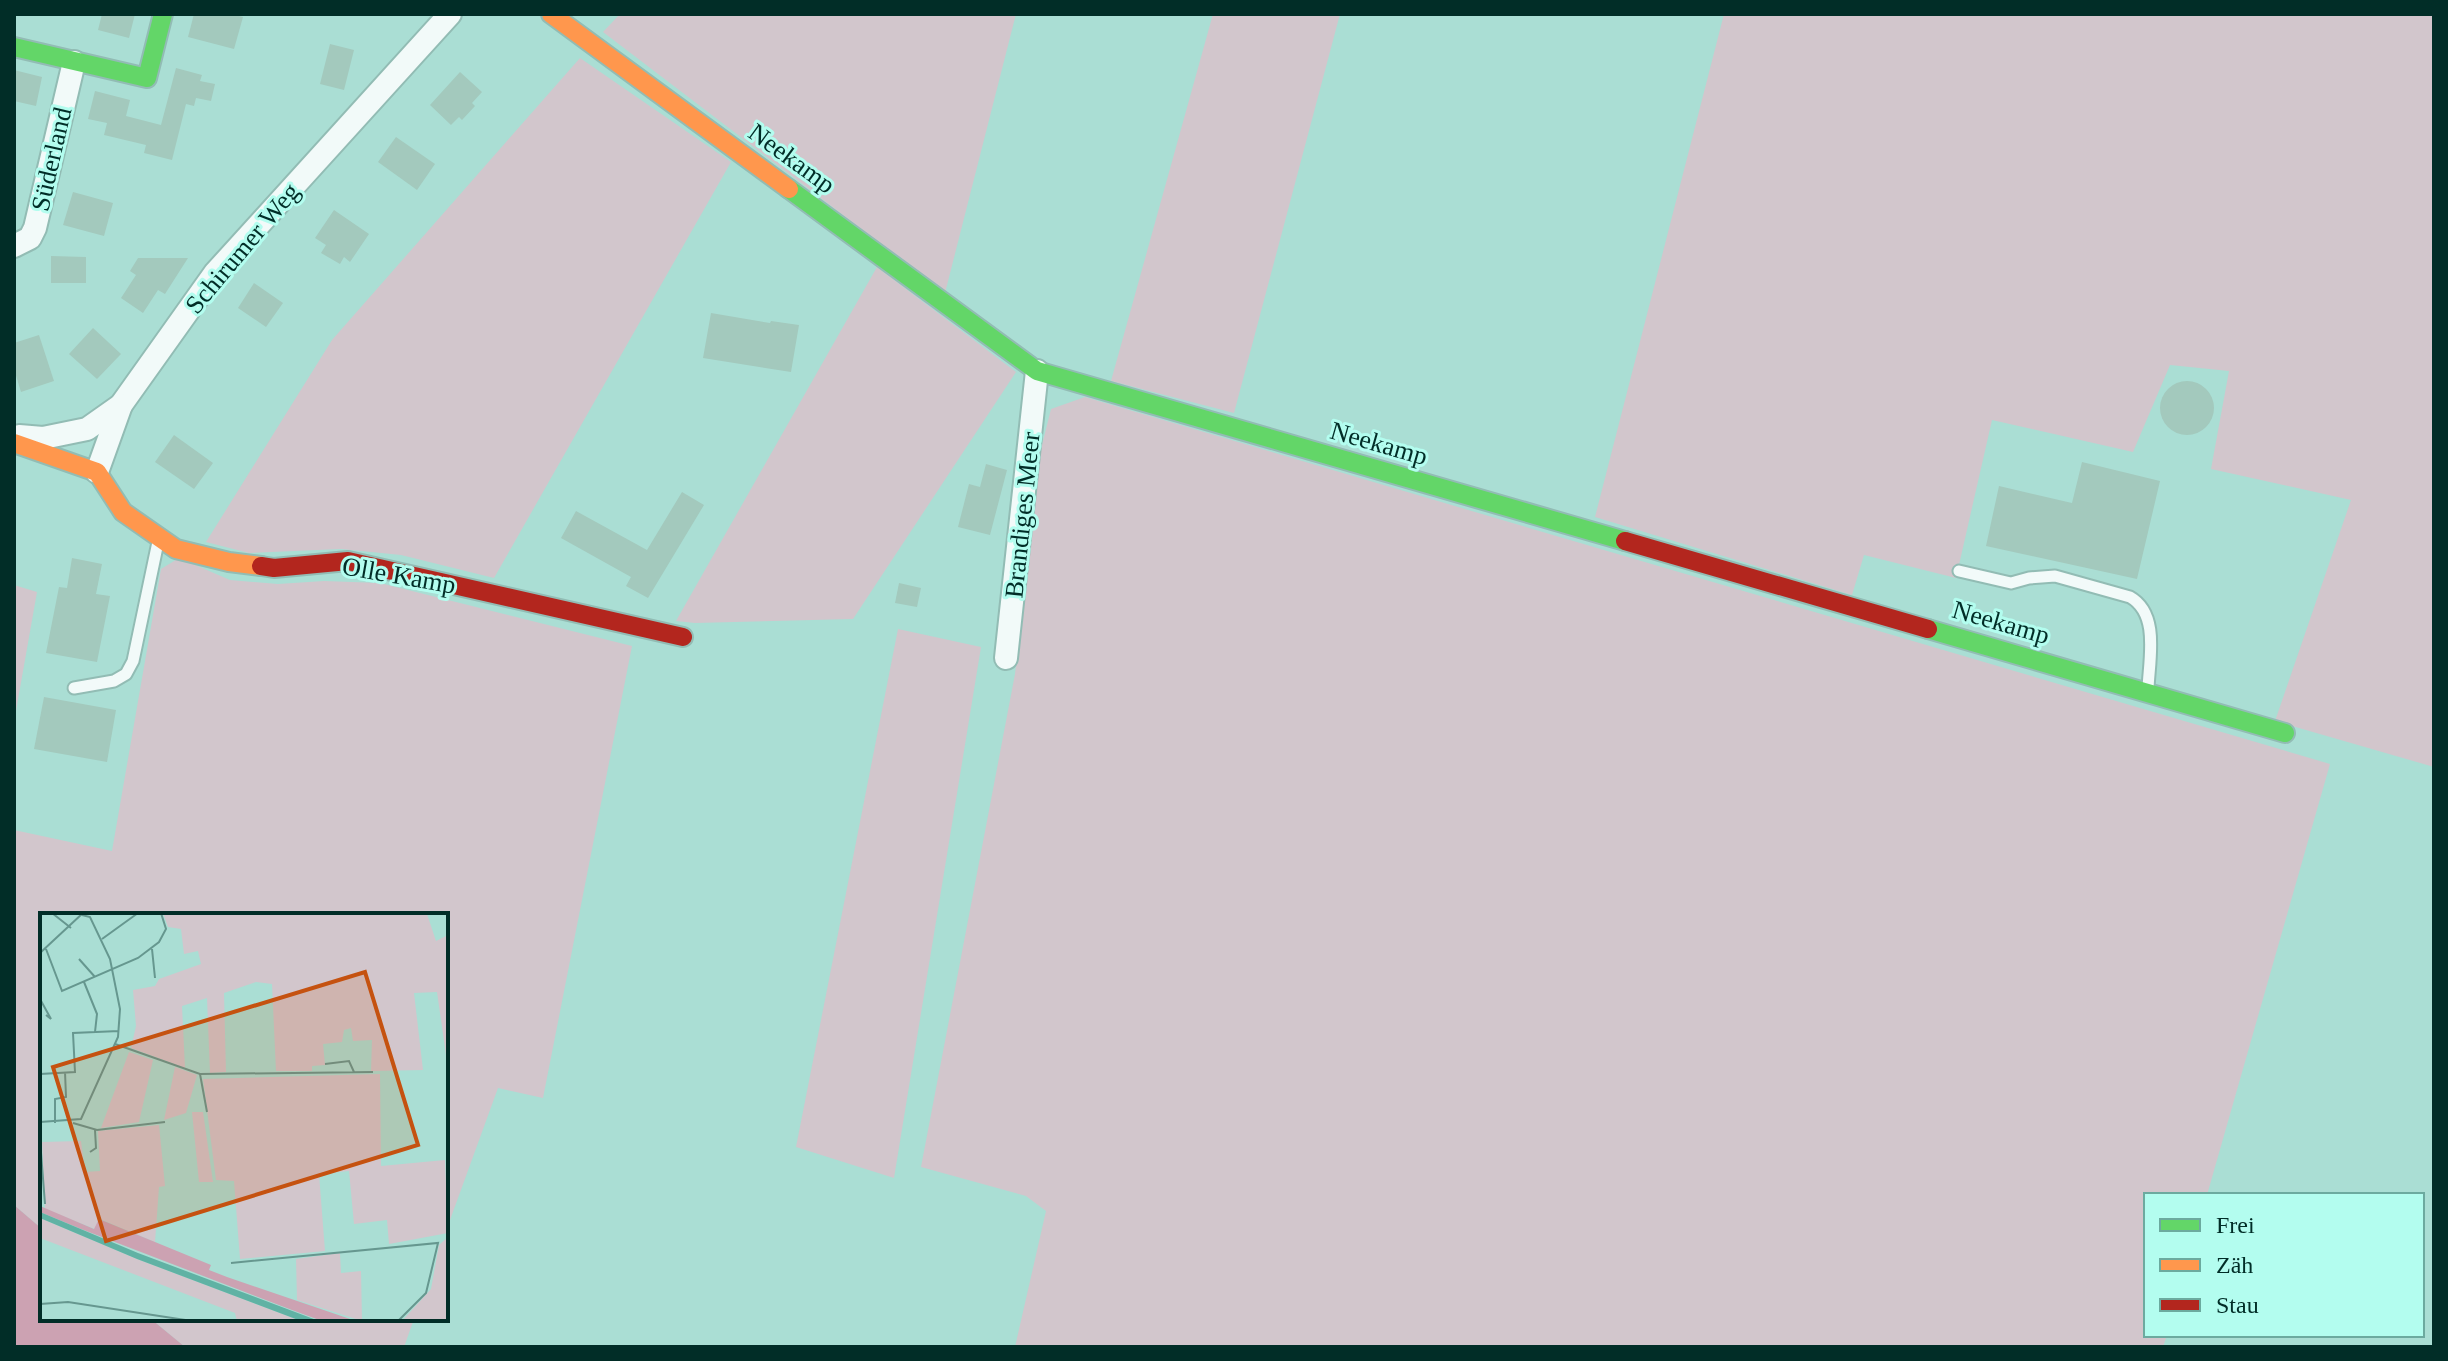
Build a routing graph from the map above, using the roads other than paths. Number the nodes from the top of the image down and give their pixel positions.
1 (163, 14) edge
2 (450, 14) edge
3 (551, 14) edge
4 (14, 47) edge
5 (74, 62) junction
6 (14, 246) edge
7 (1037, 371) junction
8 (121, 405) junction
9 (14, 435) edge
10 (14, 443) edge
11 (97, 472) junction
12 (159, 538) junction
13 (1959, 571) dead end
14 (683, 637) dead end
15 (1006, 658) dead end
16 (74, 688) dead end
17 (2148, 692) junction
18 (2285, 733) dead end

1 - 5 street
2 - 8 street, Schirumer Weg
3 - 7 street, Neekamp
4 - 5 street
5 - 6 street, Süderland
7 - 15 street, Brandiges Meer
7 - 17 street, Neekamp
8 - 9 street, Schirumer Weg
8 - 11 street
10 - 11 street
11 - 12 street, Olle Kamp
12 - 14 street, Olle Kamp
12 - 16 lane
13 - 17 lane
17 - 18 street, Neekamp

